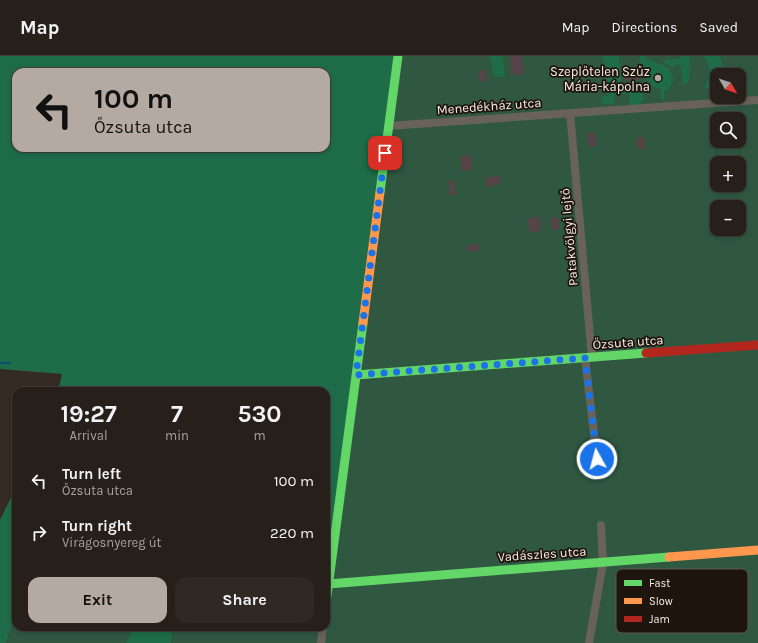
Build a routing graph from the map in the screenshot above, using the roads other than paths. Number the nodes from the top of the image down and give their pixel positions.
1 (398, 56) edge
2 (758, 100) edge
3 (570, 113) junction
4 (388, 126) junction
5 (758, 345) edge
6 (589, 358) junction
7 (356, 375) junction
8 (597, 459) dead end
9 (601, 525) dead end
10 (758, 550) edge
11 (603, 563) junction
12 (330, 569) edge
13 (330, 584) edge
14 (322, 631) edge
15 (321, 643) edge
16 (589, 643) edge

1 - 4 street
2 - 3 street, Menedékház utca
3 - 4 street, Menedékház utca
3 - 6 street, Patakvölgyi lejtő
4 - 7 street
5 - 6 street, Őzsuta utca
6 - 7 street, Őzsuta utca
6 - 8 street, Patakvölgyi lejtő
7 - 12 street
9 - 11 street
10 - 11 street, Vadászles utca
11 - 13 street, Vadászles utca
11 - 16 street
14 - 15 street

